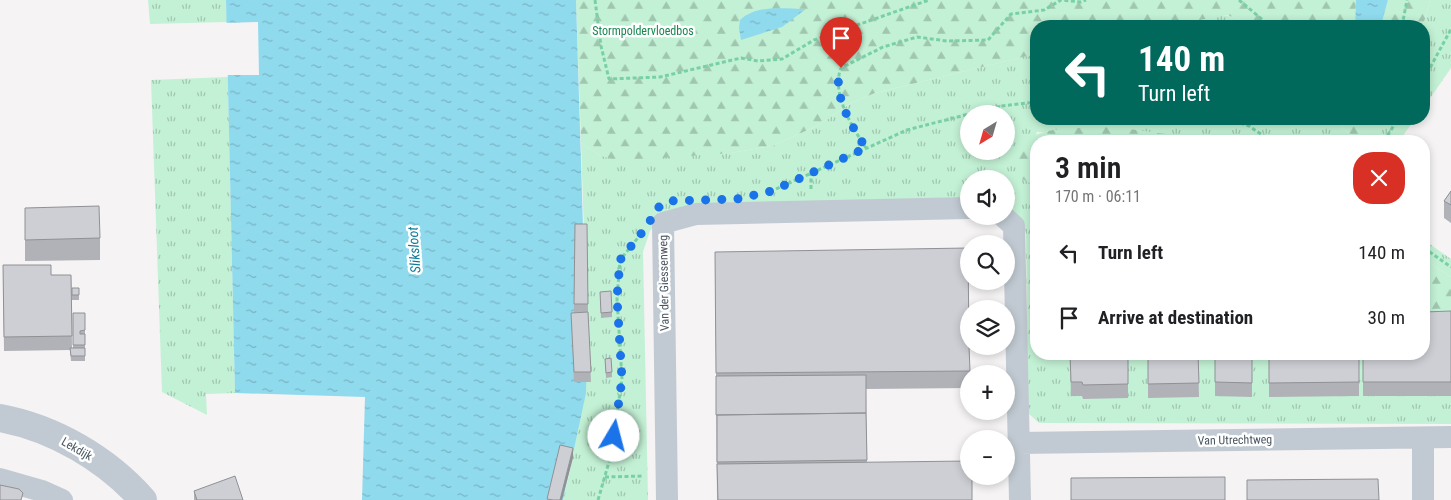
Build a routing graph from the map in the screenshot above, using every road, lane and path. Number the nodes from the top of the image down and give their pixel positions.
1 (595, 0) edge
2 (929, 0) edge
3 (1086, 0) edge
4 (1239, 0) edge
5 (1407, 0) edge
6 (1263, 20) edge
7 (1403, 20) edge
8 (1451, 29) edge
9 (1430, 69) edge
10 (1030, 103) edge
11 (1010, 105) edge
12 (960, 117) edge
13 (1246, 125) edge
14 (1262, 135) edge
15 (866, 148) junction
16 (772, 191) dead end
17 (960, 208) edge
18 (1013, 225) edge
19 (642, 233) dead end
20 (1430, 252) edge
21 (1451, 267) edge
22 (0, 418) edge
23 (1451, 437) edge
24 (1422, 438) junction
25 (1019, 443) junction
26 (667, 476) junction
27 (605, 477) junction
28 (0, 479) edge
29 (62, 500) edge
30 (143, 500) edge
31 (598, 500) edge
32 (667, 500) edge
33 (1020, 500) edge
34 (1423, 500) edge

1 - 2 path
3 - 15 path
4 - 6 path
5 - 7 path
8 - 9 path
10 - 11 path
12 - 15 path
13 - 14 path
15 - 16 path
17 - 26 street, Van der Giessenweg
18 - 25 street
19 - 27 path
20 - 21 path
22 - 30 street, Lekdijk
23 - 24 street, Van Utrechtweg
24 - 25 street, Van Utrechtweg
24 - 34 street
25 - 33 street
26 - 27 path
26 - 32 street, Van der Giessenweg
27 - 31 path
28 - 29 street

